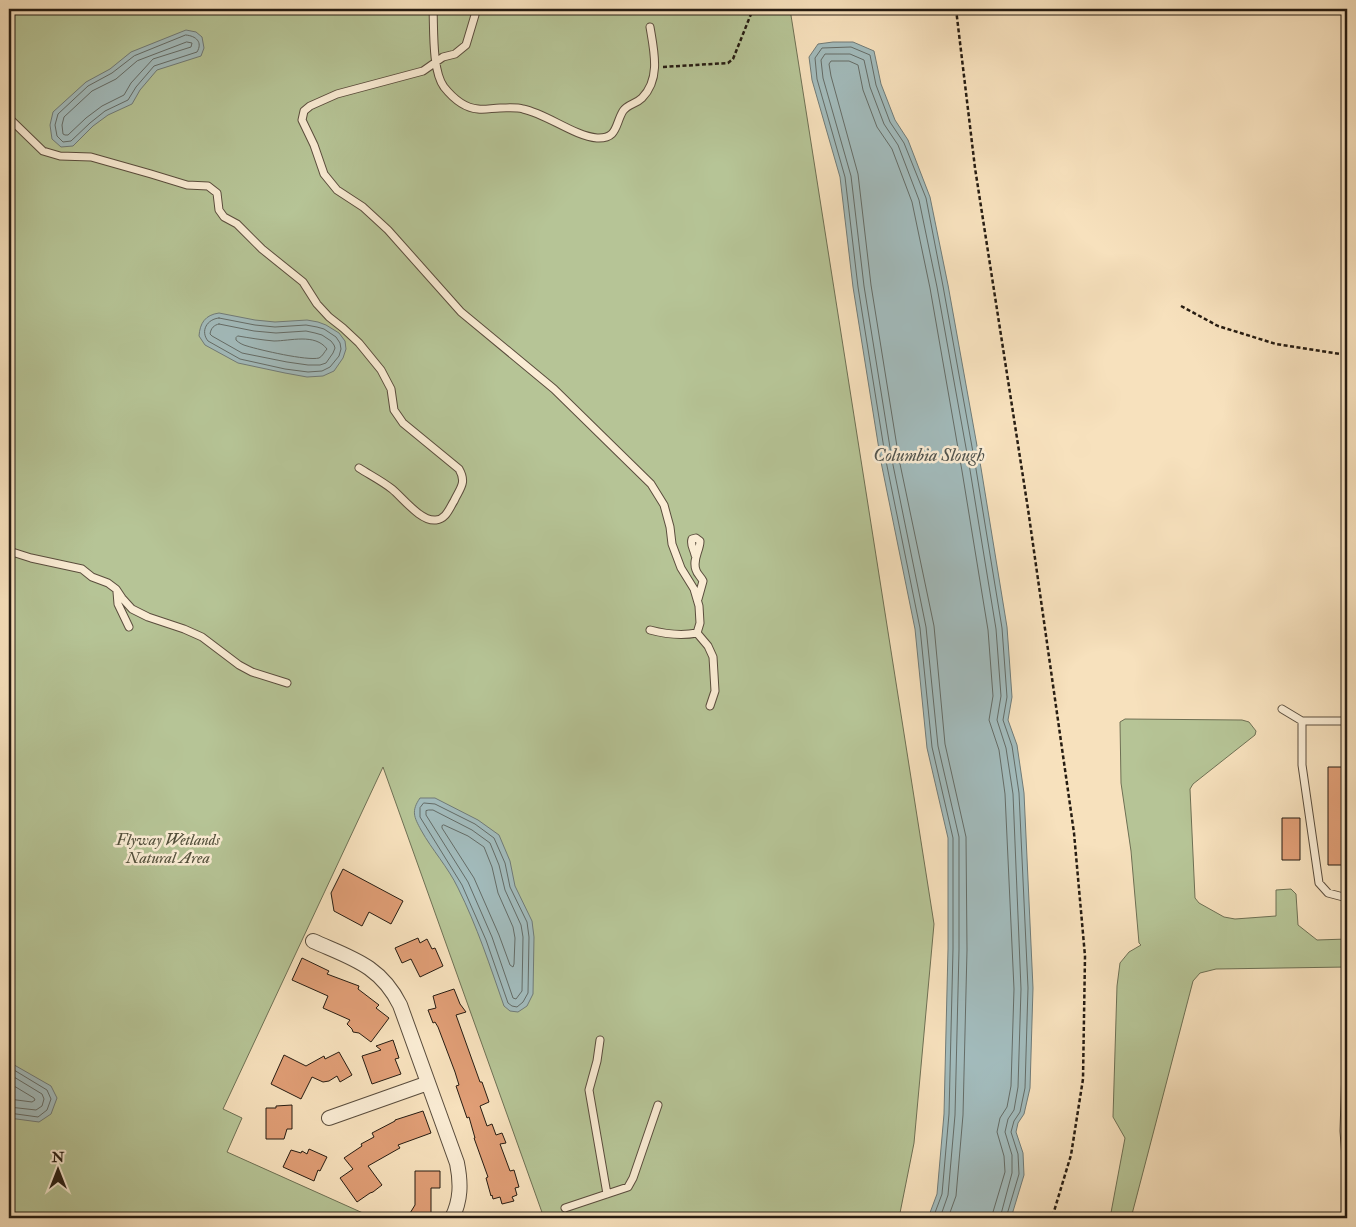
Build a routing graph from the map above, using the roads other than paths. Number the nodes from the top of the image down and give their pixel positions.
1 (433, 9) edge
2 (474, 9) edge
3 (650, 27) dead end
4 (436, 63) junction
5 (9, 118) edge
6 (359, 468) dead end
7 (9, 551) edge
8 (695, 555) dead end
9 (116, 589) junction
10 (698, 601) junction
11 (129, 627) dead end
12 (650, 630) dead end
13 (697, 632) junction
14 (288, 683) dead end
15 (710, 706) dead end
16 (1282, 709) dead end
17 (1302, 721) junction
18 (1347, 721) edge
19 (1347, 898) edge
20 (313, 941) dead end
21 (1347, 1038) edge
22 (600, 1040) dead end
23 (428, 1083) junction
24 (658, 1104) dead end
25 (329, 1118) dead end
26 (1347, 1171) edge
27 (608, 1194) junction
28 (564, 1208) dead end
29 (1347, 1216) edge
30 (452, 1218) edge
31 (1340, 1218) edge

1 - 4 lane
2 - 4 lane
3 - 4 lane
4 - 10 lane
5 - 6 lane
7 - 9 lane
8 - 10 lane
9 - 11 lane
9 - 14 lane
10 - 13 lane
12 - 13 lane
13 - 15 lane
16 - 17 lane
17 - 18 lane
17 - 19 lane
20 - 23 street
21 - 26 lane
22 - 27 lane
23 - 25 street
23 - 30 street
24 - 27 lane
27 - 28 lane
29 - 31 lane

